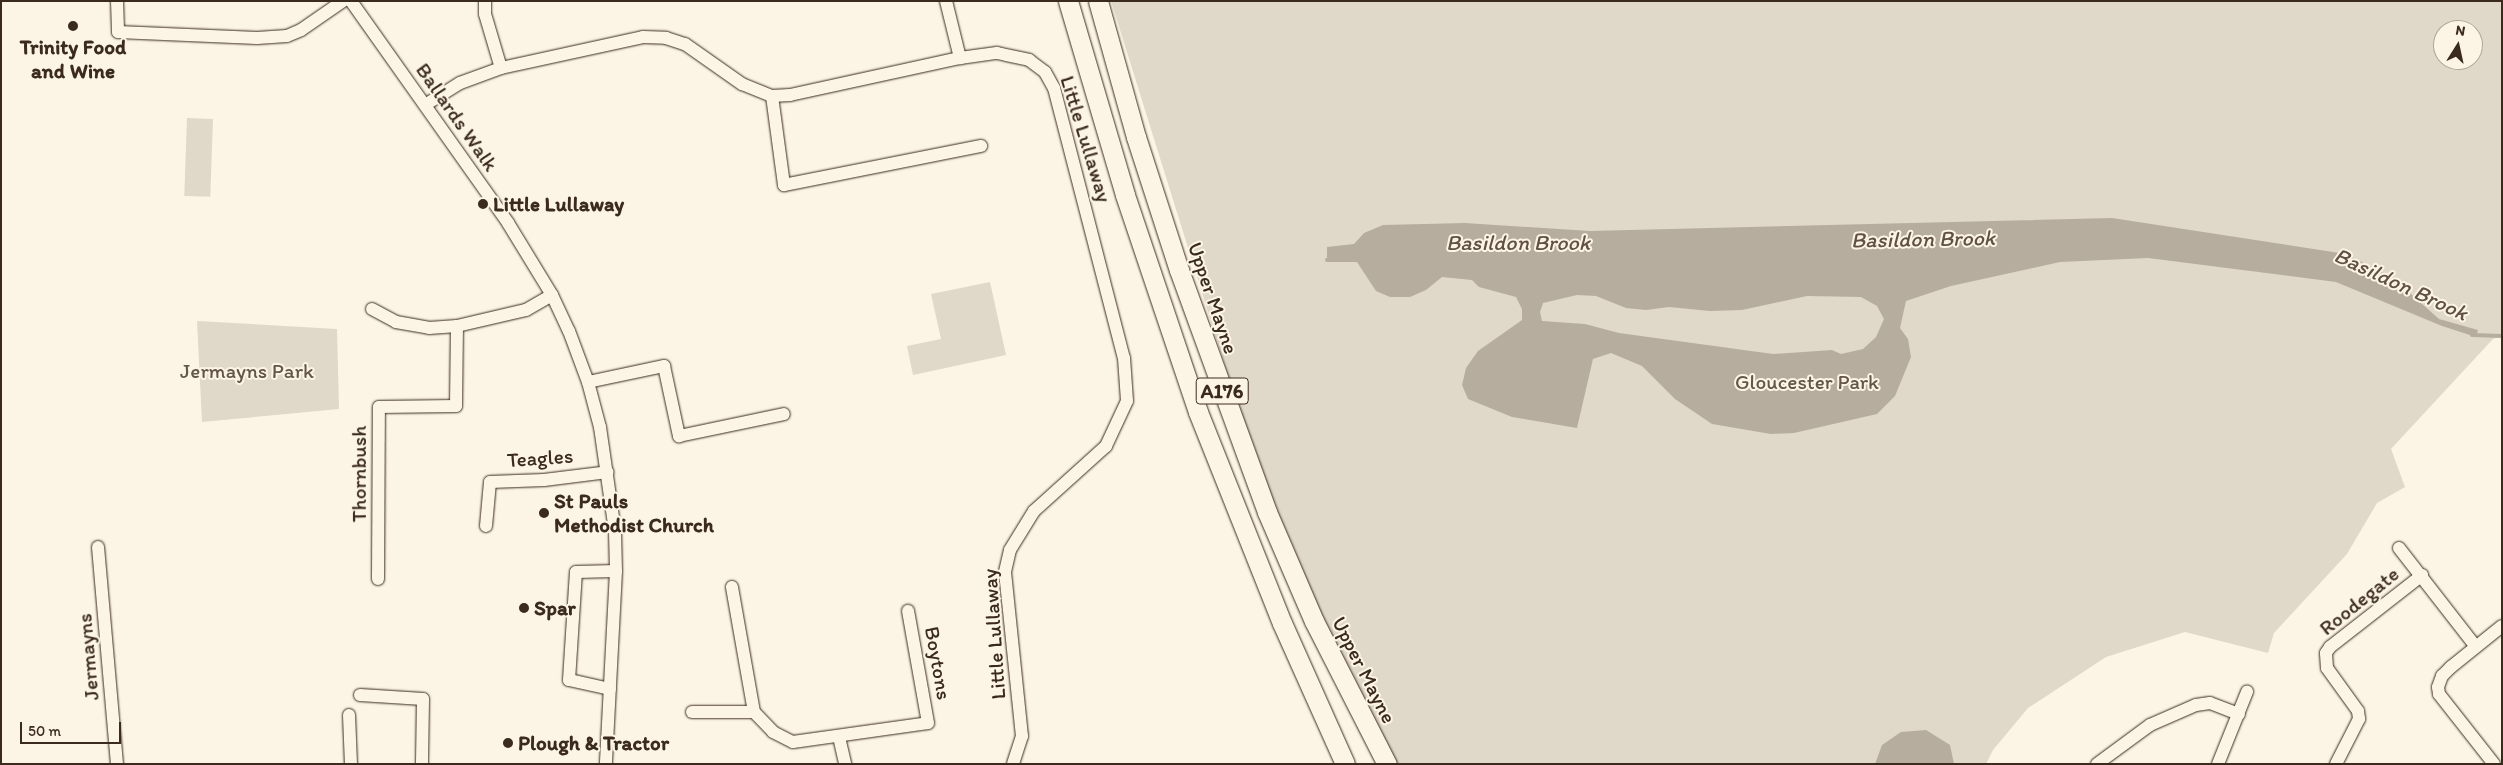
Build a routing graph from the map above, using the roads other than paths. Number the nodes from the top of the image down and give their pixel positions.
1 (117, 1) edge
2 (343, 1) edge
3 (351, 1) edge
4 (485, 1) edge
5 (946, 1) edge
6 (1068, 1) edge
7 (1098, 1) edge
8 (960, 58) junction
9 (501, 68) junction
10 (772, 96) junction
11 (425, 105) junction
12 (981, 146) dead end
13 (552, 295) junction
14 (372, 309) dead end
15 (457, 326) junction
16 (588, 382) junction
17 (784, 414) dead end
18 (608, 472) junction
19 (486, 526) dead end
20 (98, 548) dead end
21 (2399, 548) dead end
22 (616, 571) junction
23 (2422, 575) junction
24 (378, 579) dead end
25 (732, 587) dead end
26 (908, 611) dead end
27 (2502, 626) edge
28 (2476, 646) junction
29 (610, 689) junction
30 (2247, 692) dead end
31 (360, 695) dead end
32 (692, 712) dead end
33 (754, 712) junction
34 (2239, 714) junction
35 (349, 715) dead end
36 (839, 737) junction
37 (117, 764) edge
38 (351, 764) edge
39 (422, 764) edge
40 (606, 764) edge
41 (845, 764) edge
42 (1013, 764) edge
43 (1345, 764) edge
44 (1387, 764) edge
45 (2097, 764) edge
46 (2218, 764) edge
47 (2336, 764) edge
48 (2494, 764) edge

1 - 2 street
3 - 11 street, Ballards Walk
4 - 9 street
5 - 8 street
6 - 43 main road, A176
7 - 44 main road, Upper Mayne / A176
8 - 10 street, Little Lullaway
8 - 42 street, Little Lullaway
9 - 10 street, Little Lullaway
9 - 11 street, Little Lullaway
10 - 12 street
11 - 13 street, Ballards Walk
13 - 15 street
13 - 16 street, Ballards Walk
14 - 15 street
15 - 24 street, Thornbush
16 - 17 street
16 - 18 street, Ballards Walk
18 - 19 street, Teagles
18 - 22 street, Ballards Walk
20 - 37 street, Jermayns
21 - 23 street, Roodegate
22 - 29 street, Ballards Walk
22 - 29 street
23 - 28 street, Roodegate
23 - 47 street, Roodegate
25 - 33 street
26 - 36 street, Boytons
27 - 28 street
28 - 48 street
29 - 40 street, Ballards Walk
30 - 34 street
31 - 39 street
32 - 33 street
33 - 36 street, Boytons
34 - 45 street
34 - 46 street
35 - 38 street
36 - 41 street

